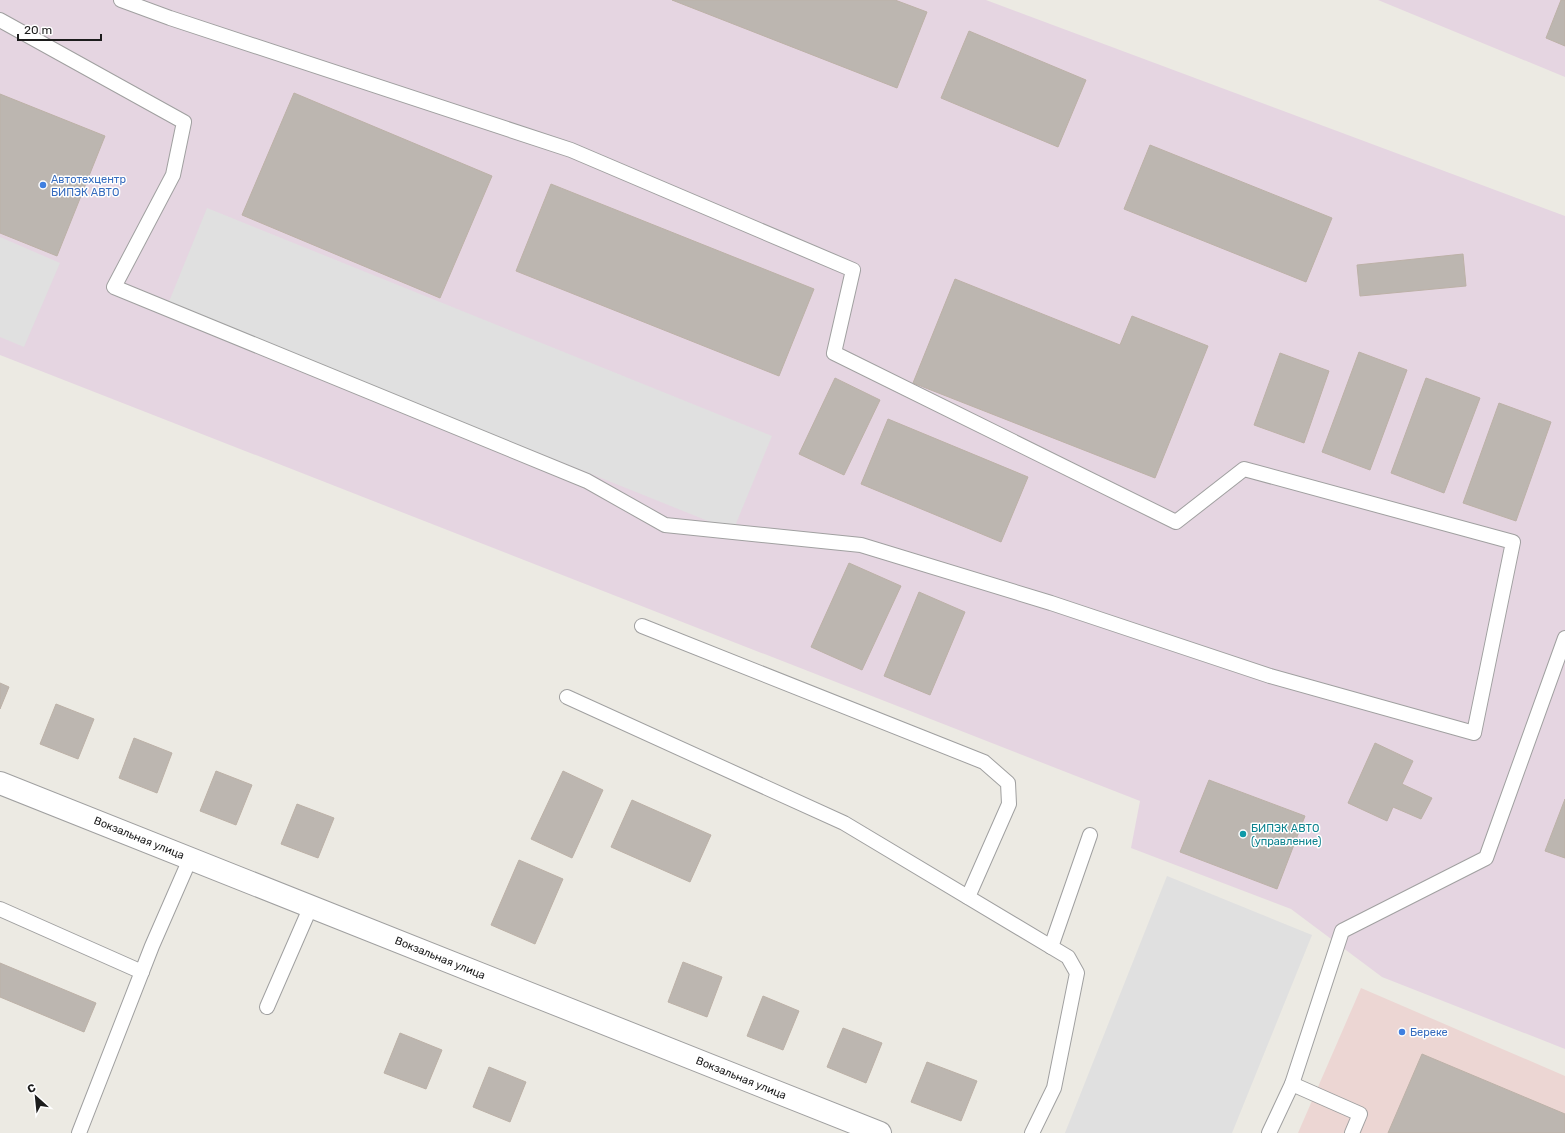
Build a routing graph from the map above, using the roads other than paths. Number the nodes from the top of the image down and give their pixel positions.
1 (121, 0) edge
2 (0, 20) edge
3 (642, 626) dead end
4 (1565, 638) edge
5 (567, 697) dead end
6 (0, 783) edge
7 (1090, 835) dead end
8 (190, 859) junction
9 (968, 897) junction
10 (311, 906) junction
11 (0, 909) edge
12 (1051, 946) junction
13 (142, 972) junction
14 (268, 1007) dead end
15 (1292, 1084) junction
16 (79, 1133) edge
17 (880, 1133) edge
18 (1032, 1133) edge
19 (1270, 1133) edge
20 (1352, 1133) edge

1 - 2 lane
3 - 9 lane
4 - 15 lane
5 - 9 lane
6 - 8 street, Вокзальная улица
7 - 12 lane
8 - 10 street, Вокзальная улица
8 - 13 lane
9 - 12 lane
10 - 14 lane
10 - 17 street, Вокзальная улица
11 - 13 lane
12 - 18 lane
13 - 16 lane
15 - 19 lane
15 - 20 lane

